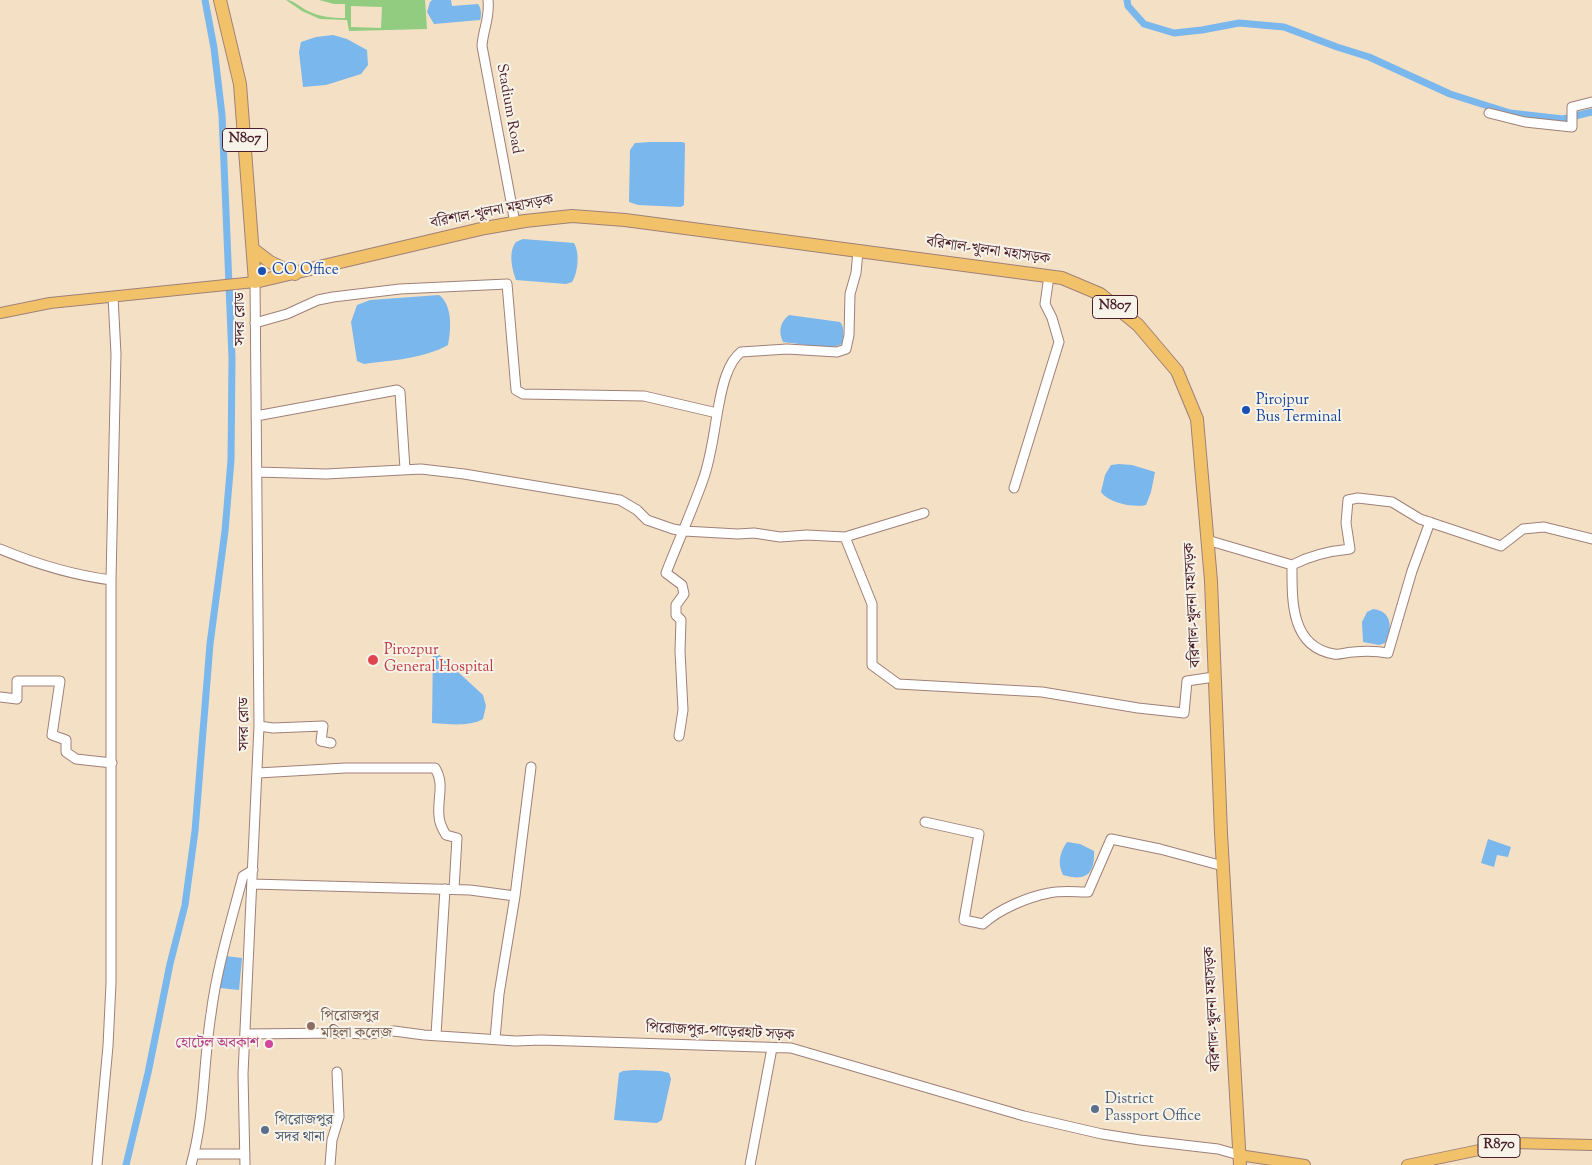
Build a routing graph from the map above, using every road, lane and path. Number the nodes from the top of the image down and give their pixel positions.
1 (220, 0) edge
2 (488, 0) edge
3 (1592, 102) edge
4 (1489, 112) dead end
5 (515, 223) junction
6 (253, 249) junction
7 (858, 251) junction
8 (295, 274) junction
9 (1049, 276) junction
10 (255, 282) junction
11 (113, 297) junction
12 (0, 313) edge
13 (255, 323) junction
14 (717, 413) junction
15 (256, 416) junction
16 (405, 469) junction
17 (257, 472) junction
18 (1014, 488) dead end
19 (924, 514) dead end
20 (1430, 522) junction
21 (684, 531) junction
22 (845, 537) junction
23 (1592, 539) edge
24 (1208, 540) junction
25 (0, 549) edge
26 (1292, 565) junction
27 (111, 580) junction
28 (1214, 676) junction
29 (0, 697) edge
30 (259, 726) junction
31 (679, 736) dead end
32 (331, 743) dead end
33 (112, 763) junction
34 (531, 767) dead end
35 (258, 773) junction
36 (925, 822) dead end
37 (1223, 866) junction
38 (253, 870) junction
39 (252, 884) junction
40 (450, 889) junction
41 (515, 896) junction
42 (246, 1034) junction
43 (436, 1035) junction
44 (495, 1038) junction
45 (772, 1048) junction
46 (337, 1072) dead end
47 (1592, 1145) edge
48 (194, 1154) junction
49 (245, 1154) junction
50 (1240, 1160) edge
51 (97, 1165) edge
52 (191, 1165) edge
53 (245, 1165) edge
54 (330, 1165) edge
55 (750, 1165) edge
56 (1305, 1165) edge
57 (1407, 1165) edge

1 - 6 highway, N807
2 - 5 street, Stadium Road
3 - 4 street
5 - 7 highway, বরিশাল-খুলনা মহাসড়ক / N807
5 - 8 highway, বরিশাল-খুলনা মহাসড়ক / N807
6 - 8 highway
6 - 10 highway, N807
7 - 9 highway, বরিশাল-খুলনা মহাসড়ক / N807
7 - 14 street
8 - 10 highway, বরিশাল-খুলনা মহাসড়ক / N807
9 - 18 street
9 - 24 highway, বরিশাল-খুলনা মহাসড়ক / N807
10 - 11 main road
10 - 13 street, সদর রোড
11 - 12 main road
11 - 27 street
13 - 14 street
13 - 15 street, সদর রোড
14 - 21 street
15 - 16 street
15 - 17 street, সদর রোড
16 - 17 street
16 - 21 street
17 - 30 street, সদর রোড
19 - 22 street
20 - 23 street
20 - 26 street
20 - 26 street
21 - 22 street
21 - 31 street
22 - 28 street
24 - 26 street
24 - 28 highway, বরিশাল-খুলনা মহাসড়ক / N807
25 - 27 street
27 - 33 street
28 - 37 highway, বরিশাল-খুলনা মহাসড়ক / N807
29 - 33 street
30 - 32 street
30 - 35 street, সদর রোড
33 - 51 street
34 - 41 street
35 - 38 street, সদর রোড
35 - 40 street
36 - 37 street
37 - 50 highway, বরিশাল-খুলনা মহাসড়ক / N807
38 - 39 street, সদর রোড
38 - 48 street
39 - 40 street
39 - 42 street, সদর রোড
40 - 41 street
40 - 43 street
41 - 44 street
42 - 43 street, পিরোজপুর-পাড়েরহাট সড়ক
42 - 49 street, সদর রোড
43 - 44 street, পিরোজপুর-পাড়েরহাট সড়ক
44 - 45 street, পিরোজপুর-পাড়েরহাট সড়ক
45 - 50 street, পিরোজপুর-পাড়েরহাট সড়ক
45 - 55 street
46 - 54 street
47 - 57 main road, R870
48 - 49 street
48 - 52 street
49 - 53 street, সদর রোড
50 - 56 main road

